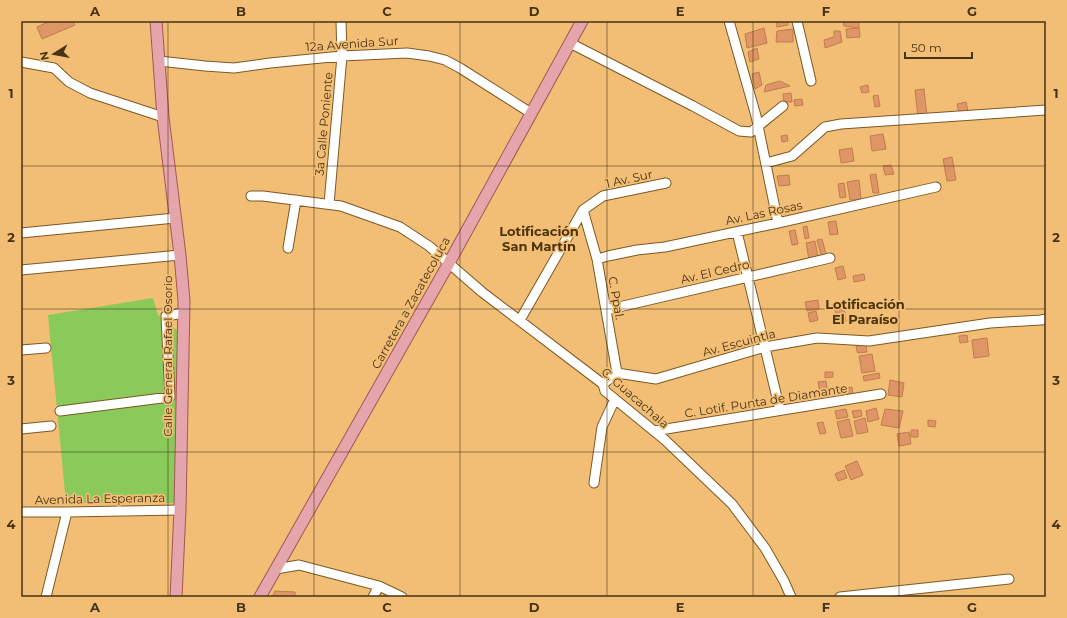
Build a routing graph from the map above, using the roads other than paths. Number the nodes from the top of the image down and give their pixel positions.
1 (156, 21) edge
2 (341, 21) edge
3 (582, 21) edge
4 (729, 21) edge
5 (797, 21) edge
6 (570, 43) junction
7 (342, 56) junction
8 (159, 61) junction
9 (21, 62) edge
10 (811, 81) dead end
11 (783, 106) dead end
12 (1046, 110) edge
13 (532, 113) junction
14 (162, 117) junction
15 (758, 126) junction
16 (766, 163) junction
17 (666, 183) dead end
18 (936, 187) dead end
19 (252, 196) dead end
20 (296, 200) junction
21 (330, 204) junction
22 (583, 210) junction
23 (175, 218) junction
24 (778, 223) junction
25 (738, 232) junction
26 (21, 233) edge
27 (288, 248) dead end
28 (180, 255) junction
29 (830, 258) dead end
30 (597, 259) junction
31 (449, 263) junction
32 (21, 270) edge
33 (748, 277) junction
34 (606, 310) junction
35 (184, 313) junction
36 (1046, 319) edge
37 (520, 320) junction
38 (765, 346) junction
39 (46, 348) dead end
40 (21, 350) edge
41 (617, 373) junction
42 (603, 384) junction
43 (881, 394) dead end
44 (615, 399) junction
45 (780, 410) junction
46 (60, 411) dead end
47 (51, 426) dead end
48 (21, 429) edge
49 (654, 431) junction
50 (594, 483) dead end
51 (180, 510) junction
52 (21, 512) edge
53 (67, 512) junction
54 (276, 569) junction
55 (1008, 578) dead end
56 (379, 586) junction
57 (878, 595) edge
58 (46, 597) edge
59 (176, 597) edge
60 (260, 597) edge
61 (373, 597) edge
62 (402, 597) edge
63 (791, 597) edge
64 (840, 597) edge

1 - 8 main road, Calle General Rafael Osorio
2 - 7 street, 3a Calle Poniente
3 - 6 main road, Carretera a Zacatecoluca
4 - 15 street
5 - 10 street
6 - 13 main road, Carretera a Zacatecoluca
6 - 15 street
7 - 8 street, 12a Avenida Sur
7 - 13 street, 12a Avenida Sur
7 - 21 street, 3a Calle Poniente
8 - 14 main road, Calle General Rafael Osorio
9 - 14 street
11 - 15 street
12 - 16 street
13 - 31 main road, Carretera a Zacatecoluca
14 - 23 main road, Calle General Rafael Osorio
15 - 16 street
16 - 24 street
17 - 22 street, 1 Av. Sur
18 - 24 street, Av. Las Rosas
19 - 20 street, C. Guacachala
20 - 21 street, C. Guacachala
20 - 27 street
21 - 31 street, C. Guacachala
22 - 30 street, C. Ppal.
22 - 37 street, 1 Av. Sur
23 - 26 street
23 - 28 main road, Calle General Rafael Osorio
24 - 25 street, Av. Las Rosas
25 - 30 street, Av. Las Rosas
25 - 33 street
28 - 32 street
28 - 35 main road, Calle General Rafael Osorio
29 - 33 street, Av. El Cedro
30 - 34 street, C. Ppal.
31 - 37 street, C. Guacachala
31 - 54 main road, Carretera a Zacatecoluca
33 - 34 street, Av. El Cedro
33 - 38 street
34 - 41 street, C. Ppal.
35 - 46 street
35 - 51 main road, Calle General Rafael Osorio
36 - 38 street, Av. Escuintla
37 - 42 street, C. Guacachala
38 - 41 street, Av. Escuintla
38 - 45 street
39 - 40 street
41 - 42 street
42 - 44 street, C. Guacachala
43 - 45 street, C. Lotif. Punta de Diamante
44 - 49 street, C. Guacachala
44 - 50 street
45 - 49 street, C. Lotif. Punta de Diamante
47 - 48 street
49 - 63 street, C. Guacachala
51 - 53 street, Avenida La Esperanza
51 - 59 main road, Calle General Rafael Osorio
52 - 53 street, Avenida La Esperanza
53 - 58 street
54 - 56 street
54 - 60 main road, Carretera a Zacatecoluca
55 - 57 street
56 - 61 street
56 - 62 street
57 - 64 street

